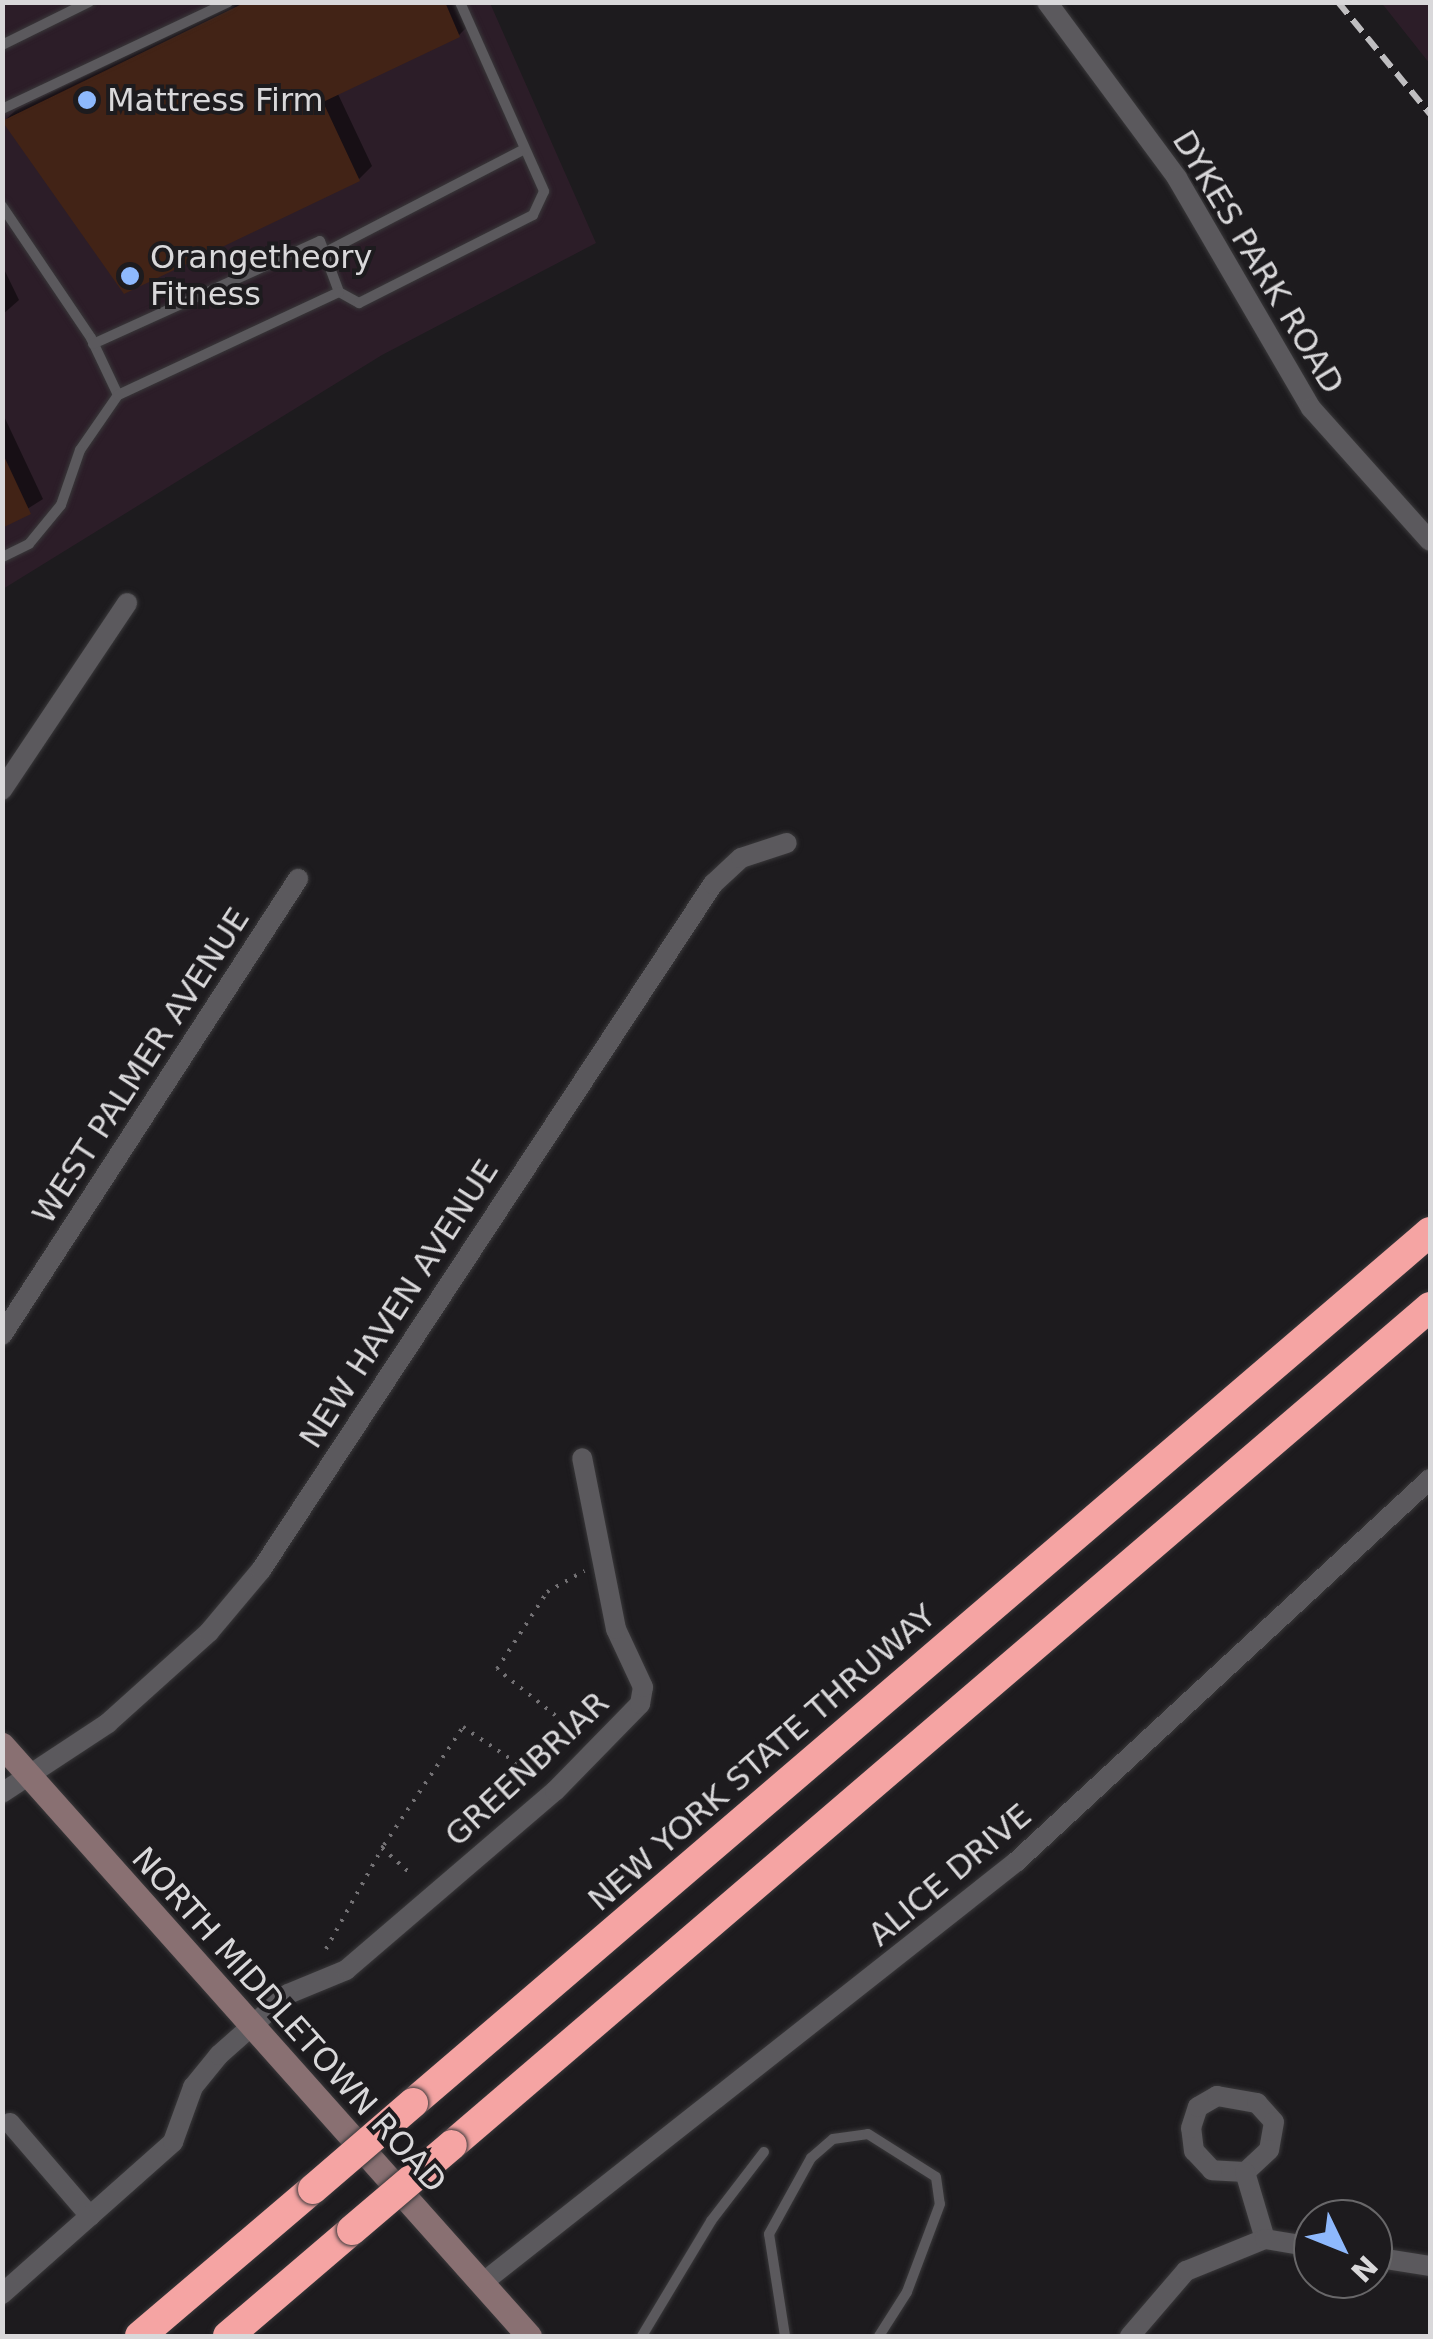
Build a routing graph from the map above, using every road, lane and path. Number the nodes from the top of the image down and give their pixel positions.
1 (90, 2) edge
2 (228, 2) edge
3 (460, 2) edge
4 (1048, 2) edge
5 (2, 45) edge
6 (2, 110) edge
7 (525, 150) junction
8 (2, 206) edge
9 (324, 254) junction
10 (338, 292) junction
11 (94, 344) junction
12 (118, 395) junction
13 (1430, 541) edge
14 (2, 557) edge
15 (127, 602) dead end
16 (2, 790) edge
17 (787, 843) dead end
18 (298, 879) dead end
19 (1430, 1232) edge
20 (1430, 1307) edge
21 (2, 1335) edge
22 (582, 1458) dead end
23 (1430, 1479) edge
24 (602, 1563) junction
25 (2, 1746) edge
26 (596, 1750) junction
27 (28, 1775) junction
28 (2, 1792) edge
29 (555, 1792) junction
30 (382, 1848) junction
31 (411, 1874) dead end
32 (326, 1949) dead end
33 (250, 2028) junction
34 (10, 2123) dead end
35 (764, 2152) dead end
36 (1245, 2172) junction
37 (90, 2216) junction
38 (1265, 2239) junction
39 (1293, 2244) edge
40 (1393, 2260) edge
41 (1430, 2266) edge
42 (480, 2284) junction
43 (2, 2294) edge
44 (140, 2336) edge
45 (228, 2336) edge
46 (529, 2336) edge
47 (642, 2336) edge
48 (785, 2336) edge
49 (879, 2336) edge
50 (1130, 2336) edge

1 - 5 lane
2 - 6 lane
3 - 7 lane
4 - 13 street, DYKES PARK ROAD
7 - 9 lane
7 - 10 lane
8 - 11 lane
9 - 10 lane
9 - 11 lane
10 - 12 lane
11 - 12 lane
12 - 14 lane
15 - 16 street
17 - 27 street, NEW HAVEN AVENUE
18 - 21 street, WEST PALMER AVENUE
19 - 44 highway, NEW YORK STATE THRUWAY, bridge
20 - 45 highway, bridge
22 - 24 street, GREENBRIAR
23 - 42 street, ALICE DRIVE
24 - 26 street, GREENBRIAR
24 - 26 path
25 - 27 street, NORTH MIDDLETOWN ROAD
26 - 29 street, GREENBRIAR
27 - 28 street, NEW HAVEN AVENUE
27 - 33 street, NORTH MIDDLETOWN ROAD
29 - 30 path
29 - 33 street, GREENBRIAR
30 - 31 path
30 - 32 path
33 - 37 street, GREENBRIAR
33 - 42 street, NORTH MIDDLETOWN ROAD
34 - 37 street
35 - 47 lane
36 - 36 street
36 - 38 street
37 - 43 street, GREENBRIAR
38 - 39 street
38 - 50 street
40 - 41 street
42 - 46 street, NORTH MIDDLETOWN ROAD
48 - 49 lane

